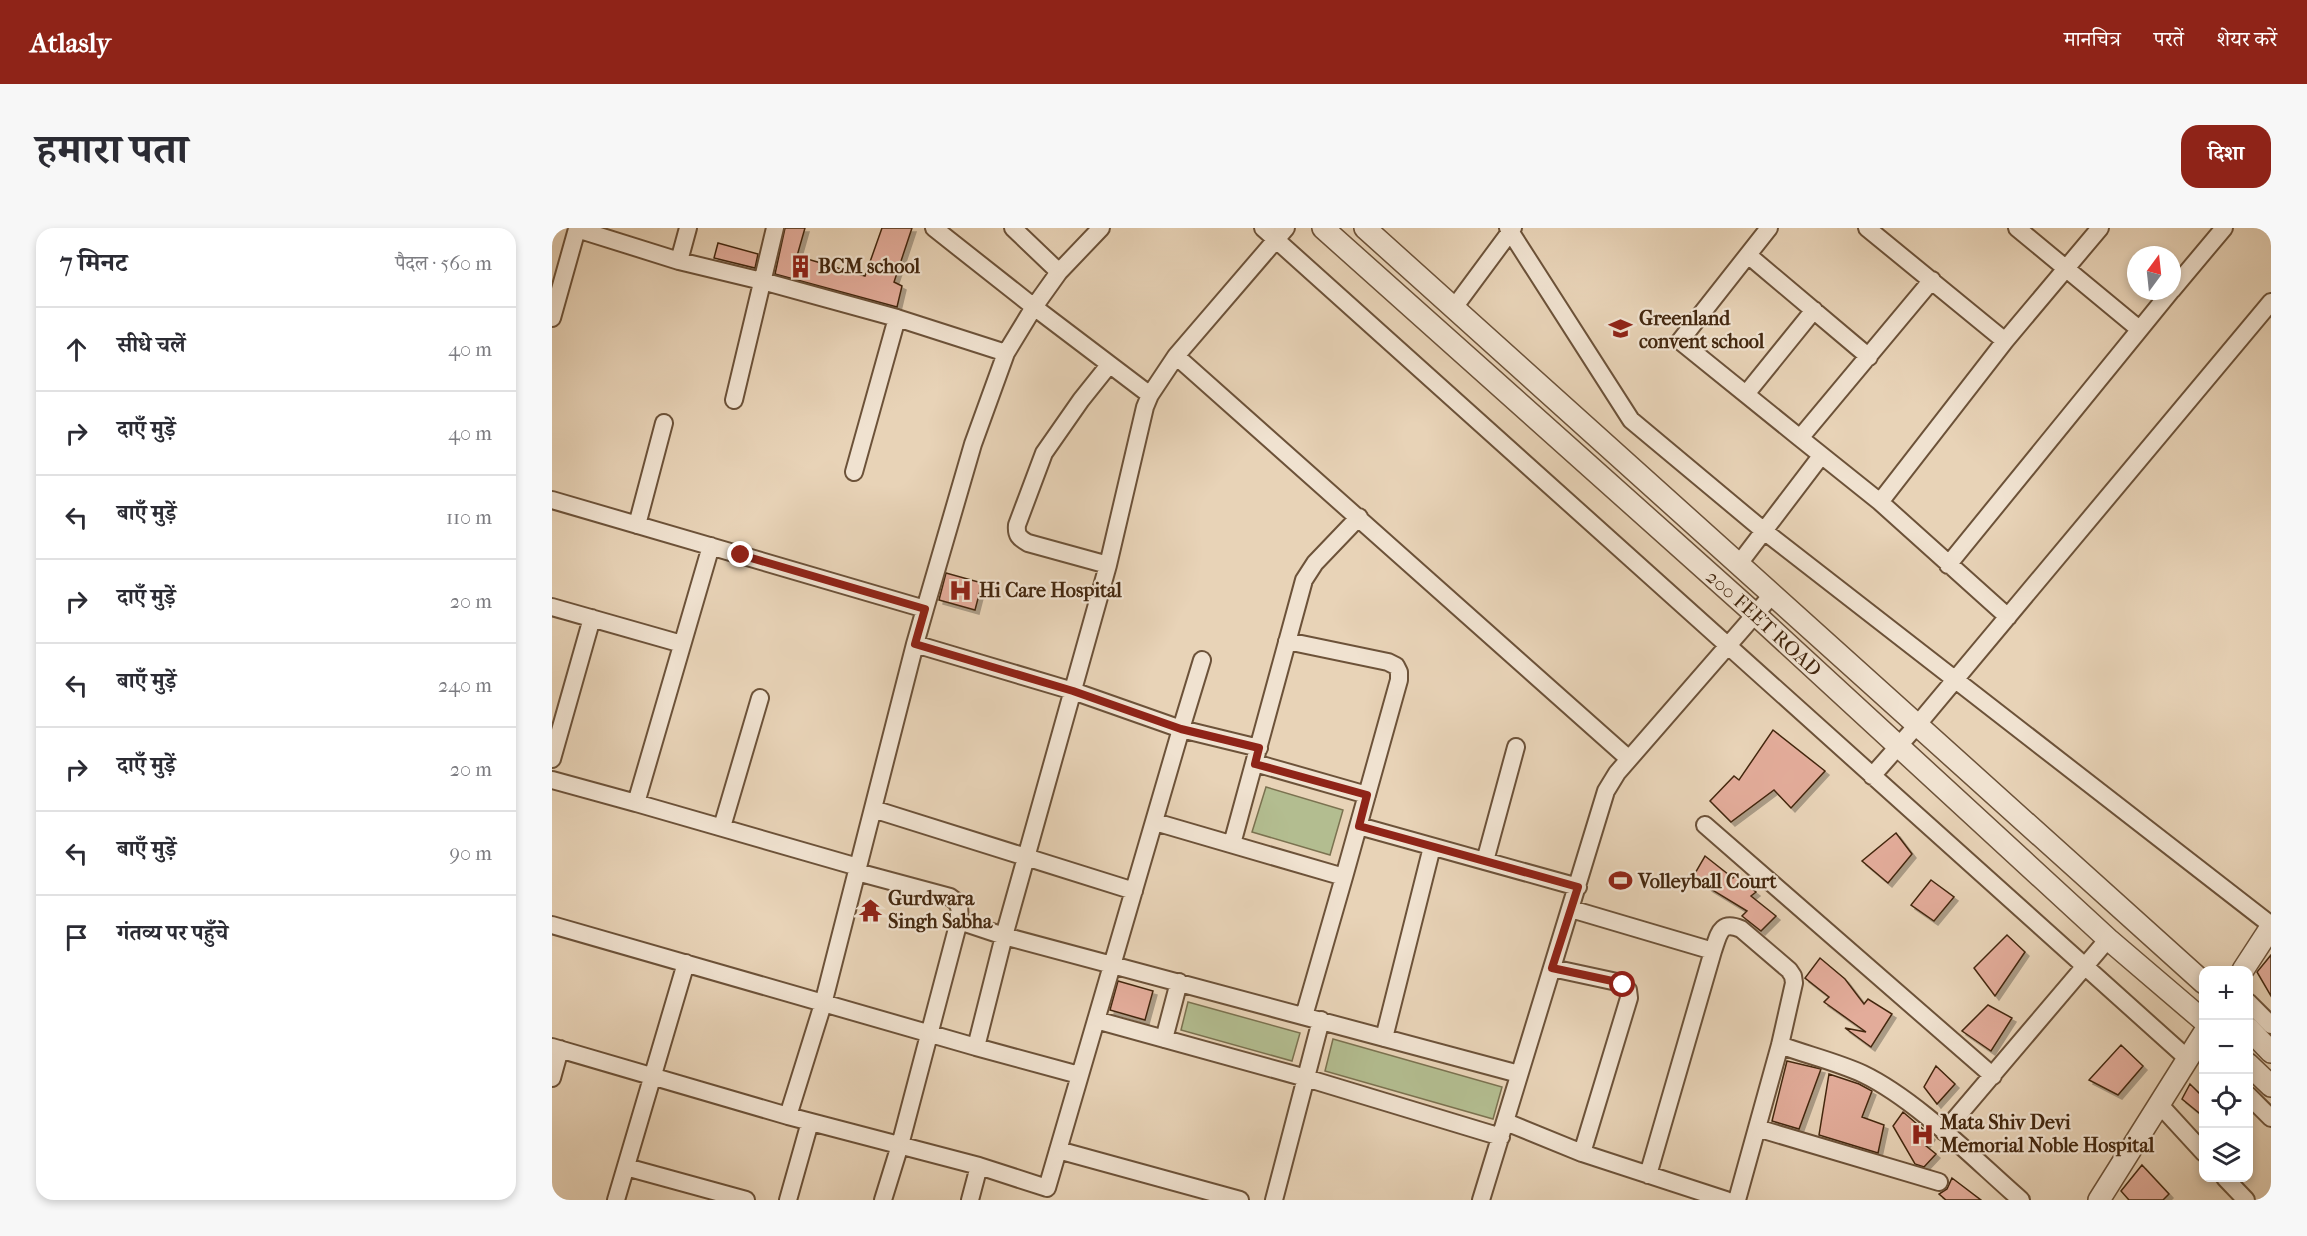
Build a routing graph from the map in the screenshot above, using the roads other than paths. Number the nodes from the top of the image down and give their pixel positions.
1 (575, 228) edge
2 (688, 228) edge
3 (775, 228) edge
4 (934, 228) edge
5 (1014, 228) edge
6 (1101, 228) edge
7 (1323, 228) edge
8 (1365, 228) edge
9 (1769, 228) edge
10 (1867, 228) edge
11 (2017, 228) edge
12 (2100, 228) edge
13 (2224, 228) edge
14 (1511, 229) edge
15 (1275, 232) edge
16 (1748, 255) junction
17 (679, 261) junction
18 (2066, 269) junction
19 (1059, 272) junction
20 (2181, 279) edge
21 (1932, 280) junction
22 (762, 281) junction
23 (2164, 300) edge
24 (2271, 302) edge
25 (1034, 307) junction
26 (1453, 309) junction
27 (1814, 310) junction
28 (552, 318) edge
29 (897, 318) junction
30 (2139, 329) junction
31 (2005, 341) junction
32 (1006, 353) junction
33 (1176, 356) junction
34 (1869, 357) junction
35 (1109, 365) junction
36 (1746, 394) junction
37 (1150, 395) junction
38 (734, 400) dead end
39 (664, 423) dead end
40 (1800, 438) junction
41 (1821, 456) junction
42 (854, 472) dead end
43 (552, 500) edge
44 (1880, 502) junction
45 (1359, 518) junction
46 (637, 525) junction
47 (1764, 531) junction
48 (711, 546) junction
49 (1108, 565) junction
50 (1738, 565) junction
51 (1948, 565) junction
52 (1772, 595) junction
53 (552, 607) edge
54 (925, 609) junction
55 (1756, 615) junction
56 (2008, 617) junction
57 (592, 618) junction
58 (1287, 641) junction
59 (682, 644) junction
60 (915, 644) junction
61 (1728, 647) junction
62 (1202, 660) dead end
63 (1954, 680) junction
64 (1073, 691) junction
65 (760, 698) dead end
66 (1918, 724) junction
67 (1181, 729) junction
68 (1899, 746) junction
69 (1516, 747) dead end
70 (1257, 756) junction
71 (552, 759) edge
72 (1629, 759) junction
73 (1872, 776) junction
74 (552, 780) edge
75 (1367, 795) junction
76 (636, 803) junction
77 (873, 809) junction
78 (1155, 822) junction
79 (1705, 825) dead end
80 (1359, 826) junction
81 (722, 827) junction
82 (1232, 844) junction
83 (1432, 847) junction
84 (1026, 857) junction
85 (1485, 861) junction
86 (858, 870) junction
87 (1344, 877) junction
88 (1578, 887) junction
89 (1134, 891) junction
90 (1571, 909) junction
91 (959, 921) junction
92 (552, 925) edge
93 (2271, 926) edge
94 (1004, 936) junction
95 (2108, 939) junction
96 (1713, 951) junction
97 (686, 963) junction
98 (1112, 964) junction
99 (2246, 966) edge
100 (1552, 968) junction
101 (2085, 968) junction
102 (2199, 978) edge
103 (1179, 982) junction
104 (823, 1004) junction
105 (2253, 1007) edge
106 (1304, 1016) junction
107 (1096, 1020) junction
108 (1321, 1020) junction
109 (2203, 1020) edge
110 (2271, 1025) edge
111 (2253, 1033) edge
112 (929, 1034) junction
113 (1383, 1038) junction
114 (1164, 1039) junction
115 (1780, 1045) junction
116 (2198, 1046) edge
117 (976, 1047) junction
118 (556, 1048) edge
119 (2271, 1052) edge
120 (2253, 1069) edge
121 (1519, 1074) junction
122 (1079, 1075) junction
123 (1993, 1076) junction
124 (652, 1077) junction
125 (552, 1078) edge
126 (1306, 1078) junction
127 (2271, 1086) edge
128 (2253, 1100) edge
129 (2159, 1104) junction
130 (788, 1116) junction
131 (2271, 1118) edge
132 (810, 1122) junction
133 (1757, 1128) junction
134 (1503, 1130) junction
135 (1944, 1132) junction
136 (900, 1145) junction
137 (2199, 1148) edge
138 (1058, 1150) junction
139 (1582, 1153) junction
140 (979, 1166) junction
141 (626, 1167) junction
142 (1648, 1175) junction
143 (1939, 1182) dead end
144 (2229, 1182) edge
145 (1045, 1194) edge
146 (2107, 1197) edge
147 (616, 1200) edge
148 (746, 1200) edge
149 (788, 1200) edge
150 (883, 1200) edge
151 (970, 1200) edge
152 (1240, 1200) edge
153 (1274, 1200) edge
154 (1481, 1200) edge
155 (1726, 1200) edge
156 (1737, 1200) edge
157 (2021, 1200) edge
158 (2246, 1200) edge

1 - 17 street
1 - 28 street
2 - 17 street
3 - 22 street
4 - 25 street
5 - 19 street
6 - 19 street
7 - 55 street, 200 FEET ROAD
8 - 26 street
9 - 16 street
10 - 21 street
11 - 18 street
12 - 18 street
13 - 20 street
14 - 26 street
14 - 47 street
15 - 33 street
15 - 61 street
16 - 27 street
16 - 36 street
17 - 22 street
18 - 30 street
18 - 31 street
19 - 25 street
21 - 31 street
21 - 34 street
22 - 29 street
22 - 38 street
23 - 30 street
24 - 56 street
25 - 32 street
25 - 35 street
26 - 50 street
27 - 34 street
27 - 36 street
29 - 32 street
29 - 42 street
30 - 51 street
31 - 44 street
32 - 54 street
33 - 37 street
33 - 45 street
34 - 40 street
35 - 37 street
35 - 49 street
36 - 40 street
37 - 49 street
39 - 46 street
40 - 41 street
41 - 44 street
41 - 47 street
43 - 46 street
44 - 51 street
45 - 58 street
45 - 72 street
46 - 48 street
47 - 50 street
47 - 63 street
48 - 54 street
48 - 59 street
49 - 64 street
50 - 52 street
51 - 56 street
52 - 55 street
52 - 66 street
53 - 57 street
54 - 60 street
55 - 61 street
55 - 68 street, 200 FEET ROAD
56 - 63 street
57 - 59 street
57 - 71 street
58 - 70 street
58 - 75 street
59 - 76 street
60 - 64 street
60 - 77 street
61 - 72 street
61 - 73 street
62 - 67 street
63 - 66 street
63 - 93 street
64 - 67 street
64 - 84 street
65 - 81 street
66 - 68 street
66 - 102 street
67 - 70 street
67 - 78 street
68 - 73 street
68 - 95 street, 200 FEET ROAD
69 - 85 street
70 - 75 street
70 - 82 street
72 - 88 street
73 - 101 street
74 - 76 street
75 - 80 street
76 - 81 street
77 - 84 street
77 - 86 street
78 - 82 street
78 - 89 street
79 - 123 street
80 - 83 street
80 - 87 street
81 - 86 street
82 - 87 street
83 - 85 street
83 - 113 street
84 - 89 street
84 - 94 street
85 - 88 street
86 - 91 street
86 - 104 street
87 - 106 street
88 - 90 street
89 - 98 street
90 - 96 street
90 - 100 street
91 - 94 street
91 - 112 street
92 - 97 street
93 - 99 street
94 - 98 street
94 - 117 street
95 - 101 street
95 - 109 street, 200 FEET ROAD
96 - 115 street
96 - 142 street
97 - 104 street
97 - 124 street
98 - 103 street
98 - 107 street
100 - 121 street
100 - 139 street
101 - 116 street
101 - 123 street
103 - 106 street
103 - 114 street
104 - 112 street
104 - 130 street
105 - 110 street
106 - 108 street
107 - 114 street
107 - 122 street
108 - 113 street
108 - 126 street
111 - 119 street
112 - 117 street
112 - 136 street
113 - 121 street
114 - 126 street
115 - 133 street
115 - 135 street
116 - 129 street
117 - 122 street
118 - 124 street
118 - 125 street
120 - 127 street
121 - 134 street
122 - 138 street
123 - 135 street
124 - 130 street
124 - 141 street
126 - 134 street
126 - 153 street
128 - 131 street
129 - 137 street
129 - 146 street
130 - 132 street
132 - 136 street
132 - 149 street
133 - 143 street
133 - 156 street
134 - 139 street
134 - 154 street
135 - 157 street
136 - 140 street
136 - 150 street
138 - 145 street
138 - 152 street
139 - 142 street
140 - 145 street
140 - 151 street
141 - 147 street
141 - 148 street
142 - 155 street
144 - 158 street

